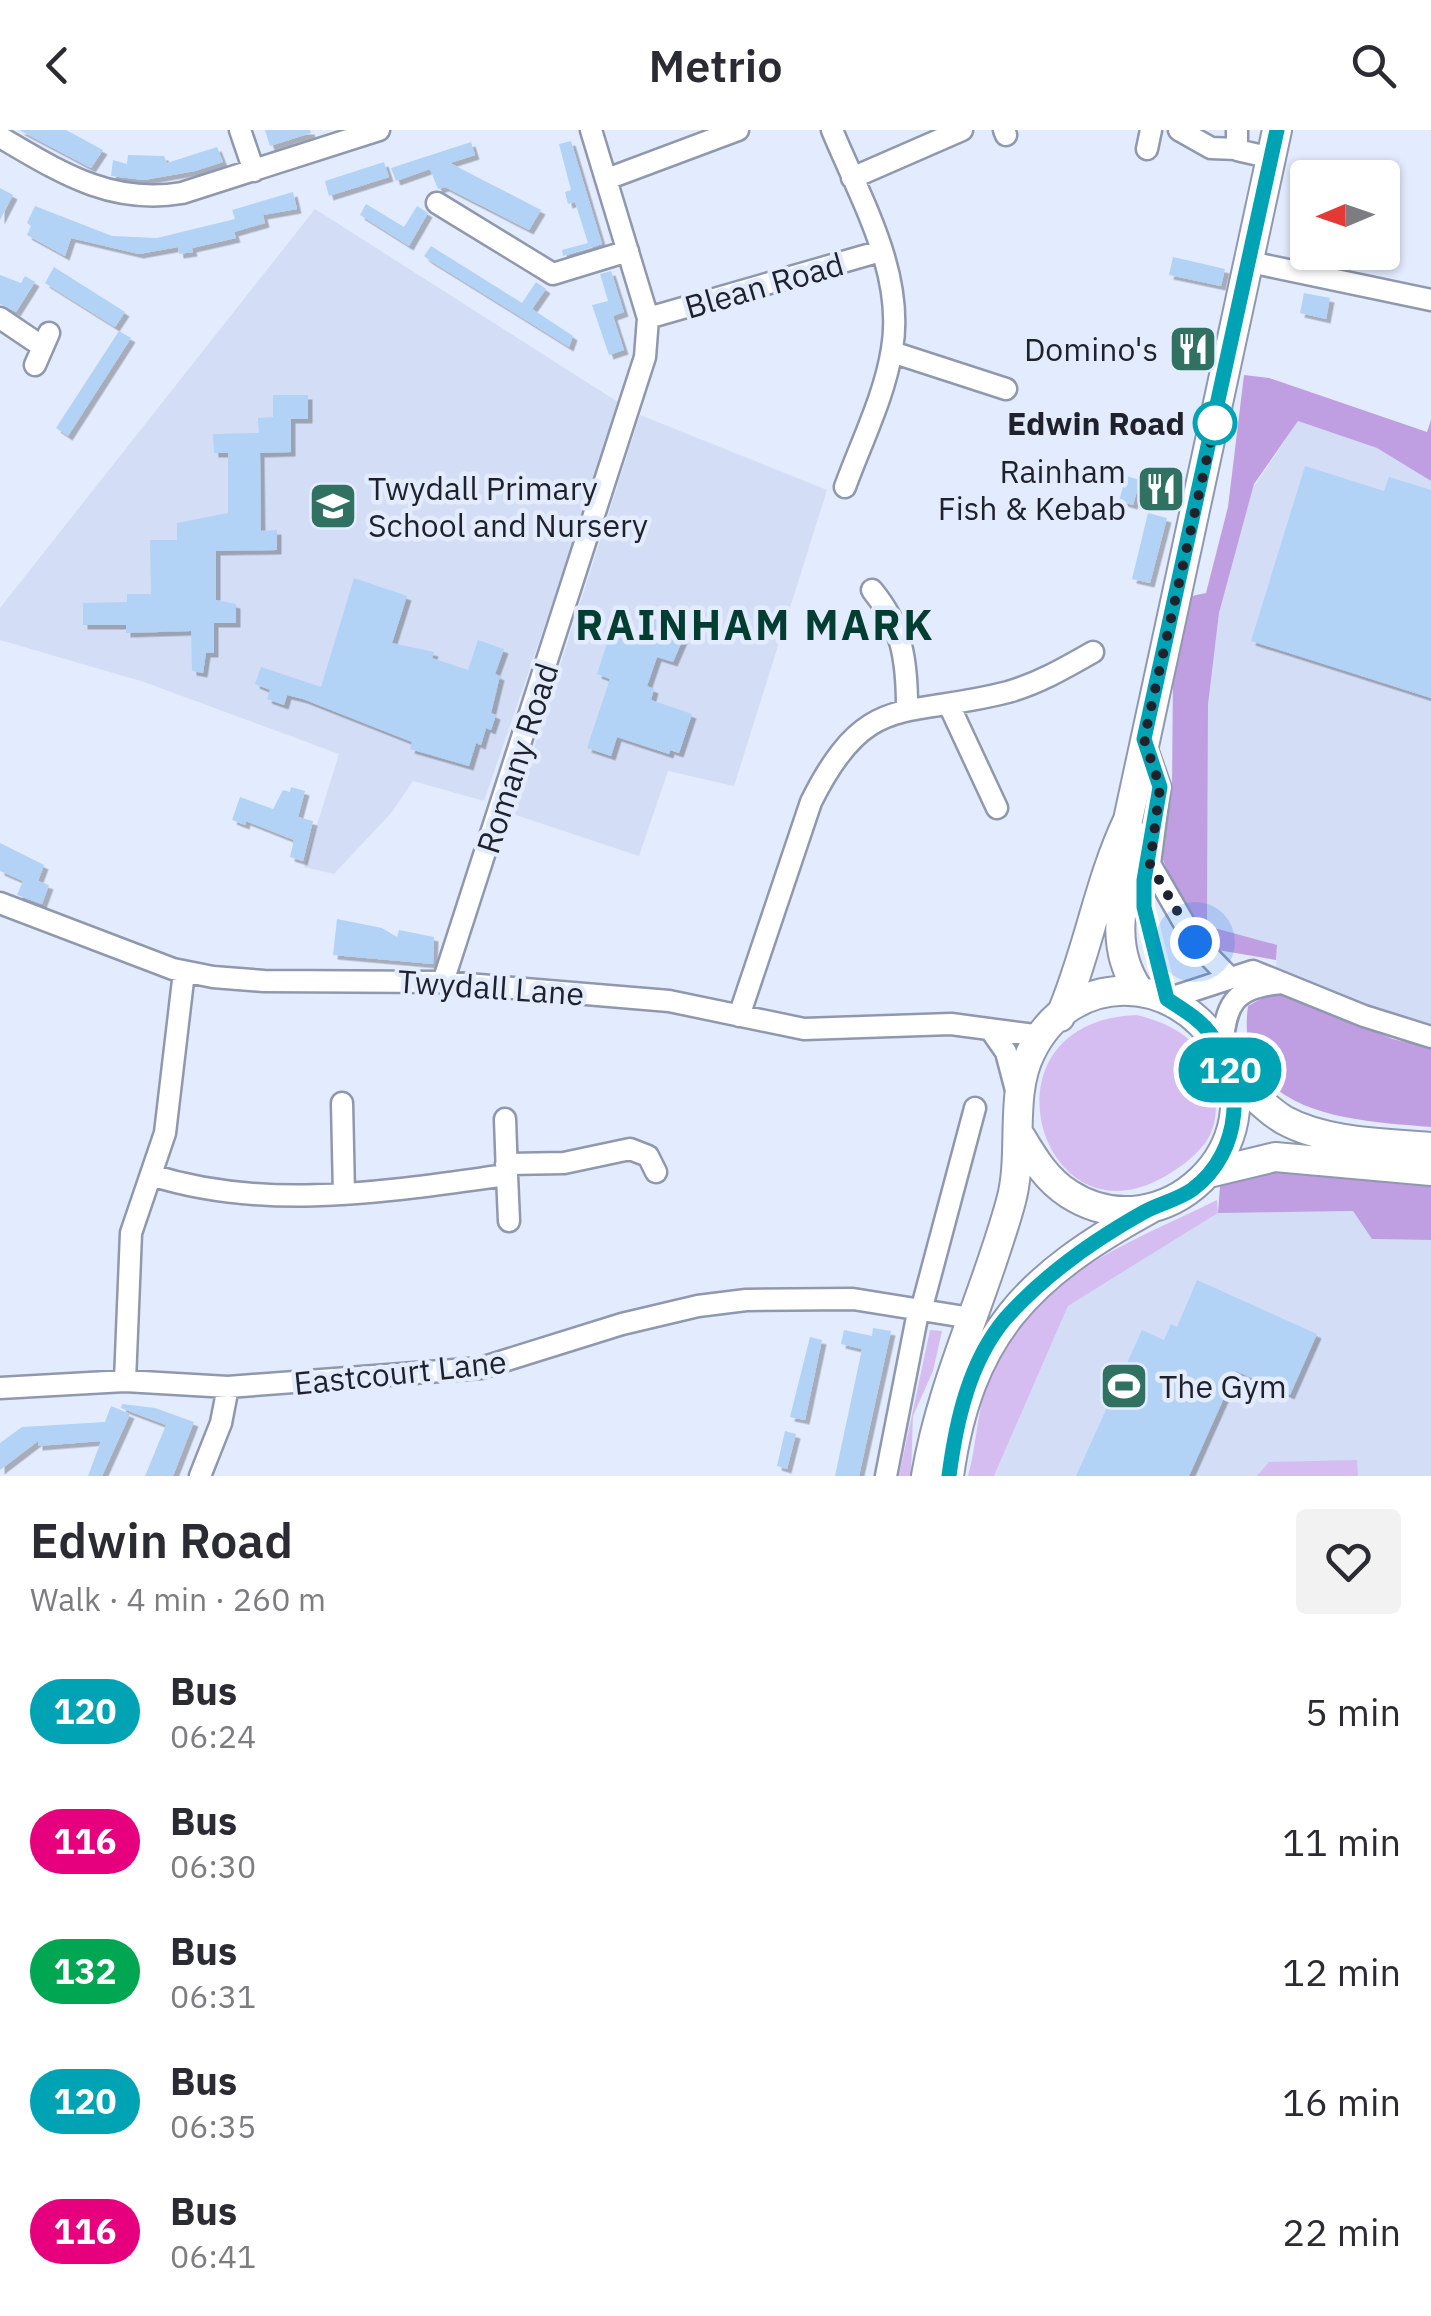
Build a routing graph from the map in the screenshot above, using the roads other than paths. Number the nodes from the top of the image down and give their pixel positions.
1 (240, 130) edge
2 (379, 130) edge
3 (591, 130) edge
4 (738, 130) edge
5 (832, 130) edge
6 (962, 130) edge
7 (1179, 130) edge
8 (0, 138) edge
9 (1237, 140) edge
10 (1275, 144) edge
11 (254, 170) junction
12 (852, 178) junction
13 (607, 179) junction
14 (437, 204) dead end
15 (628, 251) junction
16 (881, 251) junction
17 (1250, 262) junction
18 (1431, 300) edge
19 (0, 318) edge
20 (648, 318) junction
21 (42, 348) dead end
22 (892, 352) junction
23 (1006, 389) dead end
24 (845, 487) dead end
25 (872, 590) dead end
26 (1093, 652) dead end
27 (949, 705) junction
28 (907, 707) junction
29 (1144, 739) junction
30 (997, 808) dead end
31 (1128, 820) junction
32 (0, 903) edge
33 (184, 972) junction
34 (1230, 978) junction
35 (443, 982) junction
36 (1288, 983) junction
37 (1138, 989) junction
38 (1167, 999) junction
39 (739, 1016) junction
40 (1051, 1027) junction
41 (992, 1032) junction
42 (1431, 1036) edge
43 (1227, 1062) junction
44 (1019, 1100) junction
45 (342, 1103) dead end
46 (974, 1108) dead end
47 (505, 1118) dead end
48 (1020, 1137) junction
49 (1431, 1147) edge
50 (507, 1170) junction
51 (656, 1172) dead end
52 (1431, 1172) edge
53 (1210, 1173) junction
54 (151, 1175) junction
55 (344, 1194) junction
56 (1151, 1208) junction
57 (509, 1221) dead end
58 (920, 1307) junction
59 (971, 1318) junction
60 (126, 1381) junction
61 (0, 1388) edge
62 (228, 1388) junction
63 (200, 1476) edge
64 (886, 1476) edge
65 (926, 1476) edge
66 (949, 1476) edge

1 - 11 street
2 - 11 street
3 - 13 street, Romany Road
4 - 13 street
5 - 12 street
6 - 12 street
7 - 9 street
8 - 11 street
9 - 10 street
10 - 17 main road
12 - 16 street
13 - 15 street, Romany Road
14 - 15 street
15 - 20 street, Romany Road
16 - 20 street, Blean Road
16 - 22 street
17 - 18 street
17 - 29 main road
19 - 21 street
20 - 35 street, Romany Road
22 - 23 street
22 - 24 street
25 - 28 street
26 - 27 street
27 - 28 street
27 - 30 street
28 - 39 street
29 - 31 main road
29 - 34 street
31 - 37 main road
31 - 40 main road
32 - 33 street, Twydall Lane
33 - 35 street, Twydall Lane
33 - 54 street
34 - 36 street
34 - 38 street
35 - 39 street, Twydall Lane
36 - 42 street
36 - 43 street
37 - 38 main road
37 - 40 main road
38 - 43 main road
39 - 41 street, Twydall Lane
40 - 41 street, Twydall Lane
40 - 44 main road
41 - 44 street
43 - 49 main road
43 - 53 main road
44 - 48 main road
45 - 55 street
46 - 58 street
47 - 50 street
48 - 56 main road
48 - 59 main road
50 - 51 street
50 - 55 street
50 - 57 street
52 - 53 main road
53 - 56 main road
54 - 55 street
54 - 60 street
56 - 66 main road
58 - 59 street, Eastcourt Lane
58 - 62 street, Eastcourt Lane
58 - 64 street
59 - 65 main road
60 - 61 street, Eastcourt Lane
60 - 62 street, Eastcourt Lane
62 - 63 street

